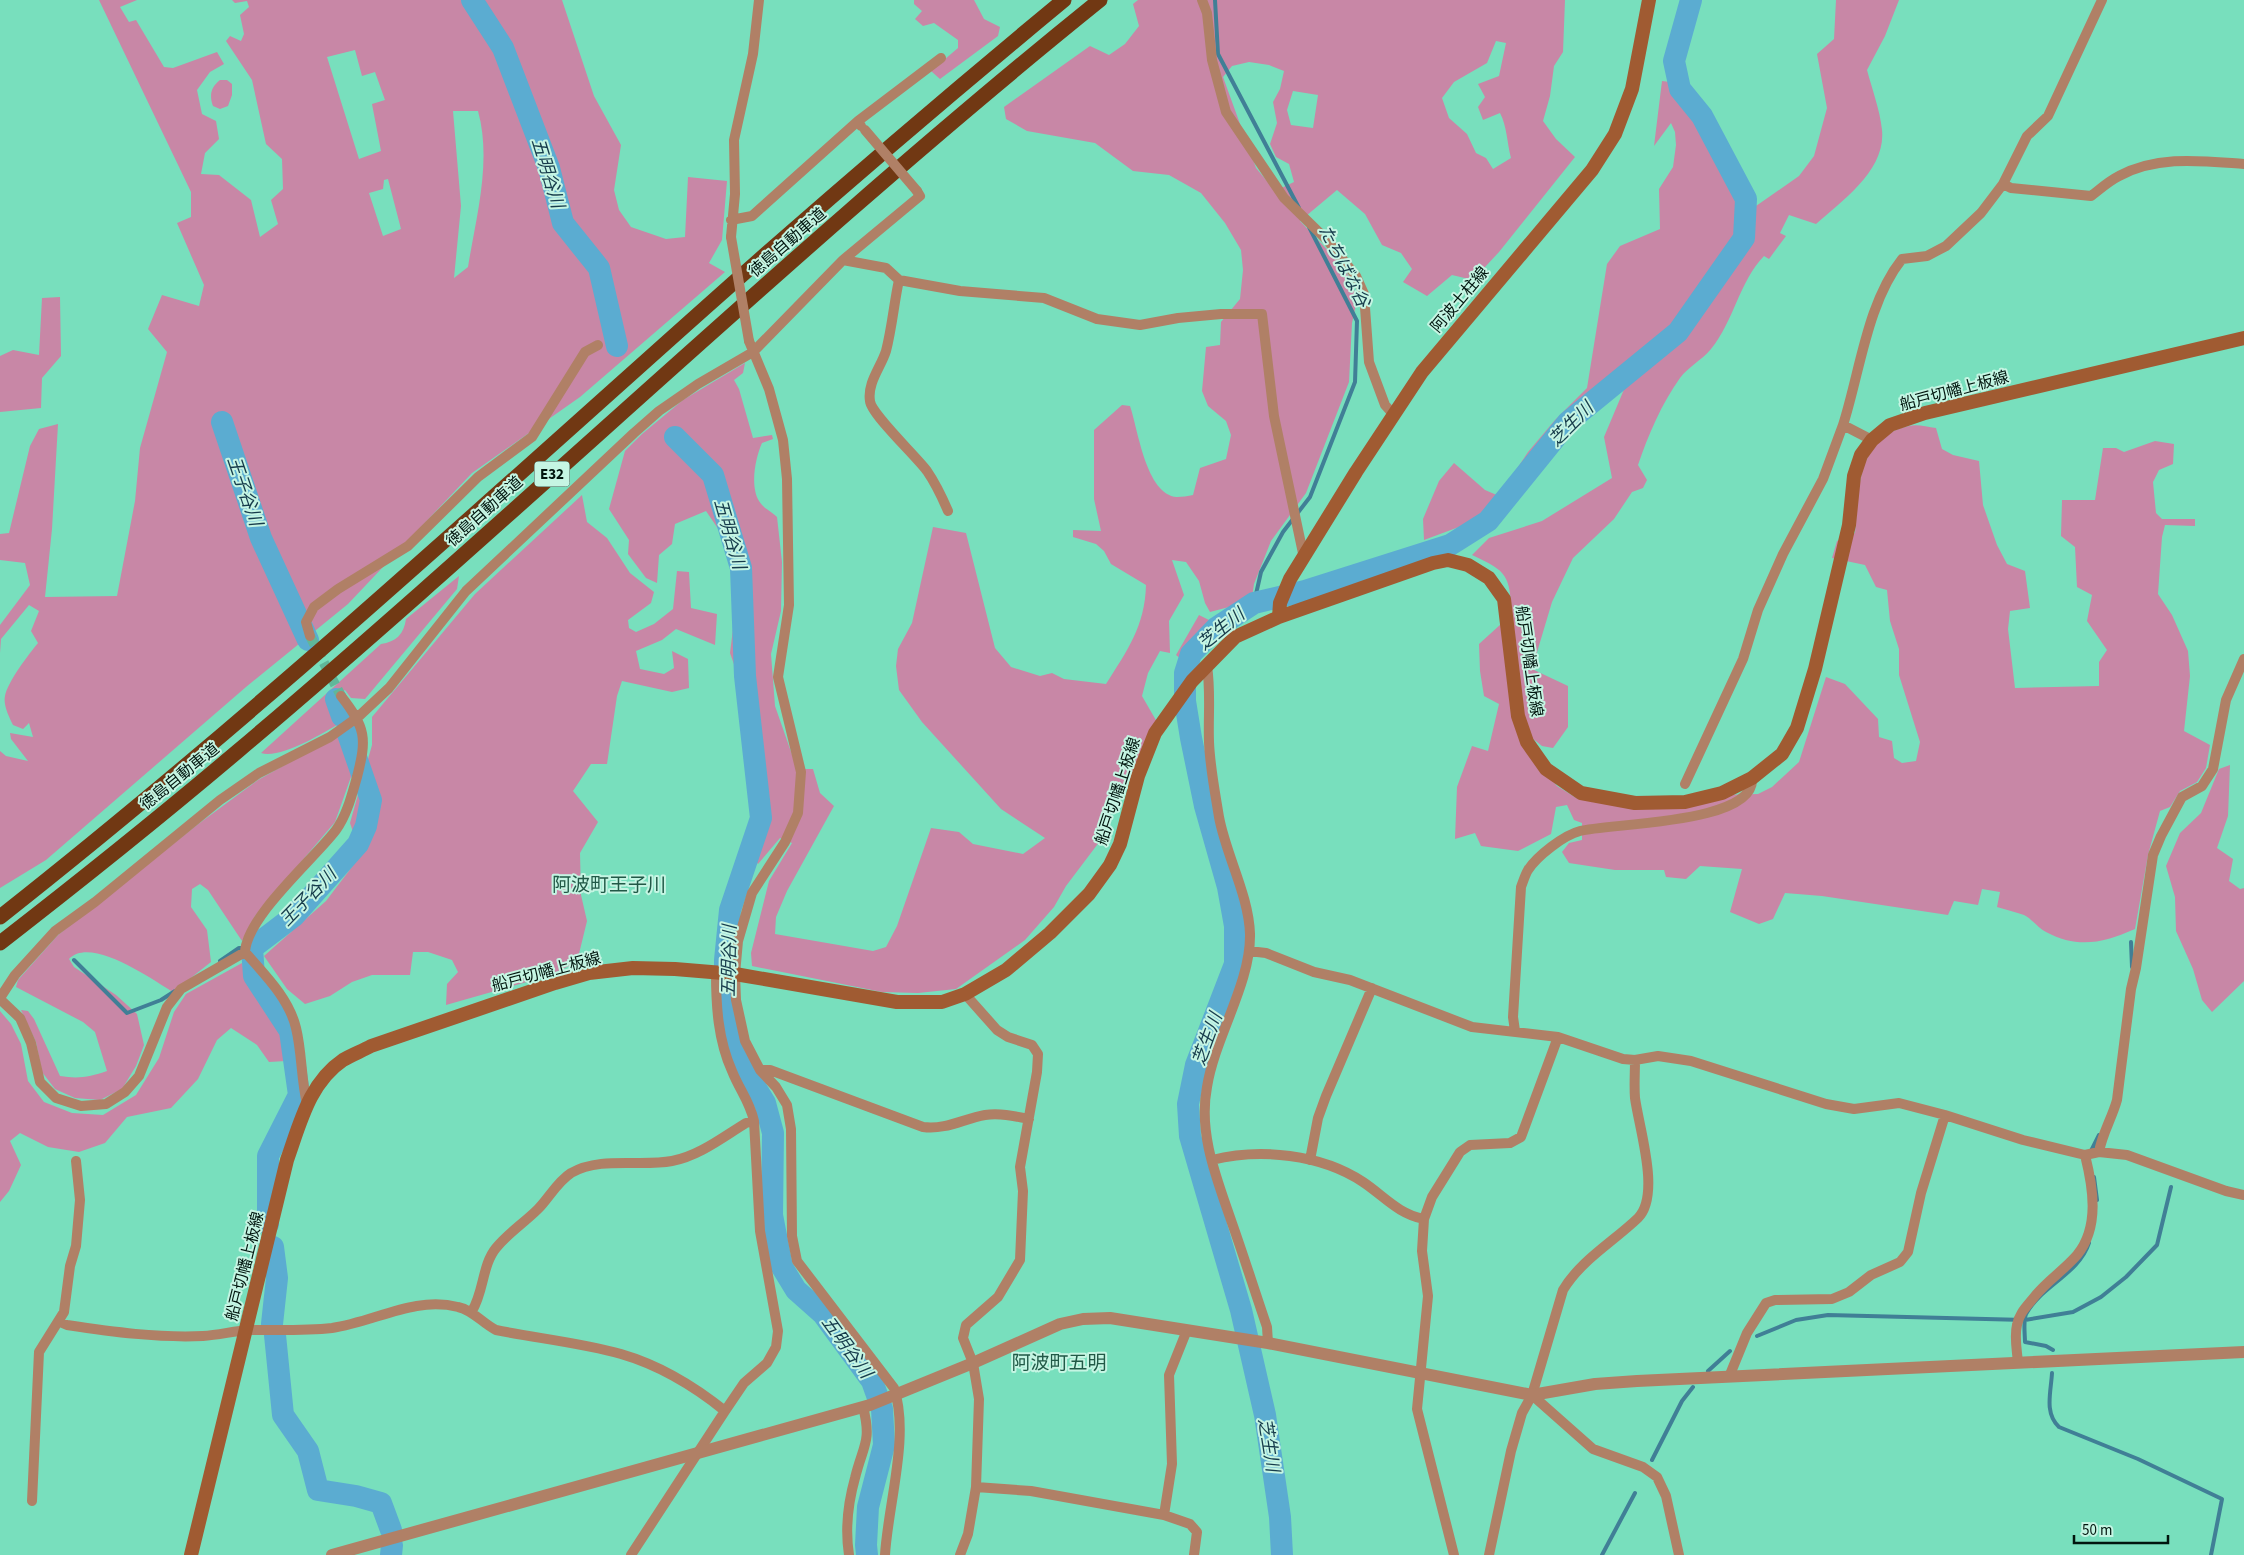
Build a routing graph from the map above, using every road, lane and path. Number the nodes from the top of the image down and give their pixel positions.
1 (760, 0) edge
2 (1064, 0) edge
3 (1100, 0) edge
4 (1202, 0) edge
5 (1648, 0) edge
6 (2102, 0) edge
7 (940, 58) dead end
8 (858, 121) junction
9 (2244, 164) edge
10 (2003, 184) junction
11 (731, 220) junction
12 (843, 260) junction
13 (899, 280) junction
14 (2244, 338) edge
15 (598, 345) dead end
16 (753, 352) junction
17 (1392, 414) junction
18 (1844, 425) junction
19 (1872, 440) junction
20 (948, 512) dead end
21 (1304, 558) junction
22 (1280, 610) junction
23 (310, 636) tunnel mouth
24 (2244, 659) edge
25 (1207, 666) junction
26 (341, 696) tunnel mouth
27 (358, 718) junction
28 (1752, 778) junction
29 (1685, 784) dead end
30 (0, 917) edge
31 (0, 944) edge
32 (1249, 951) junction
33 (248, 954) junction
34 (725, 973) junction
35 (1372, 988) junction
36 (965, 994) junction
37 (0, 999) edge
38 (1515, 1031) junction
39 (1558, 1037) junction
40 (1635, 1060) junction
41 (760, 1070) junction
42 (307, 1104) junction
43 (1945, 1115) junction
44 (1029, 1119) junction
45 (754, 1120) junction
46 (2091, 1154) junction
47 (1212, 1160) junction
48 (1310, 1160) junction
49 (76, 1161) dead end
50 (2244, 1194) edge
51 (1424, 1219) junction
52 (472, 1311) junction
53 (60, 1322) junction
54 (246, 1330) junction
55 (1187, 1330) junction
56 (1264, 1342) junction
57 (2244, 1352) edge
58 (973, 1363) junction
59 (2018, 1363) junction
60 (1419, 1372) junction
61 (1729, 1376) junction
62 (1532, 1395) junction
63 (892, 1397) junction
64 (866, 1406) junction
65 (725, 1411) junction
66 (696, 1454) junction
67 (976, 1487) junction
68 (32, 1501) dead end
69 (1164, 1515) junction
70 (191, 1555) edge
71 (332, 1555) edge
72 (631, 1555) edge
73 (849, 1555) edge
74 (886, 1555) edge
75 (960, 1555) edge
76 (1194, 1555) edge
77 (1454, 1555) edge
78 (1489, 1555) edge
79 (1679, 1555) edge

1 - 11 street
2 - 30 highway, 徳島自動車道 / E32
3 - 31 highway, 徳島自動車道 / E32
4 - 17 street
5 - 17 main road, 阿波土柱線
6 - 10 street
7 - 8 street
8 - 11 street
8 - 12 street, bridge
9 - 10 street
10 - 18 street
11 - 16 street, bridge
12 - 13 street
12 - 16 street
13 - 20 street
13 - 21 street
14 - 19 main road, 船戸切幡上板線
15 - 23 street
16 - 27 street
16 - 34 street
17 - 21 main road, 阿波土柱線
18 - 19 street
18 - 29 street
19 - 28 main road, 船戸切幡上板線
21 - 22 main road, 阿波土柱線
22 - 25 main road, 船戸切幡上板線
22 - 28 main road, 船戸切幡上板線
24 - 46 street
25 - 32 street
25 - 36 main road, 船戸切幡上板線
26 - 27 street
27 - 33 street
27 - 37 street
28 - 38 street
32 - 35 street
32 - 47 street
33 - 37 street
33 - 42 street
34 - 36 main road, 船戸切幡上板線
34 - 41 street
34 - 42 main road, 船戸切幡上板線
34 - 45 street
35 - 38 street
35 - 48 street
36 - 44 street
38 - 39 street
39 - 40 street
39 - 51 street
40 - 43 street
40 - 62 street
41 - 44 street
41 - 63 street
42 - 54 main road, 船戸切幡上板線
43 - 46 street
43 - 61 street
44 - 58 street
45 - 52 street
45 - 65 street
46 - 50 street
46 - 59 street
47 - 48 street
47 - 56 street
48 - 51 street
49 - 53 street
51 - 60 street
52 - 54 street
52 - 65 street
53 - 54 street
53 - 68 street
54 - 70 main road, 船戸切幡上板線
55 - 56 street
55 - 58 street
55 - 69 street
56 - 60 street
57 - 59 street
58 - 63 street
58 - 67 street
59 - 61 street
60 - 62 street
60 - 77 street
61 - 62 street
62 - 78 street
62 - 79 street
63 - 64 street
63 - 74 street
64 - 66 street
64 - 73 street
65 - 66 street
66 - 71 street
66 - 72 street
67 - 69 street
67 - 75 street
69 - 76 street

